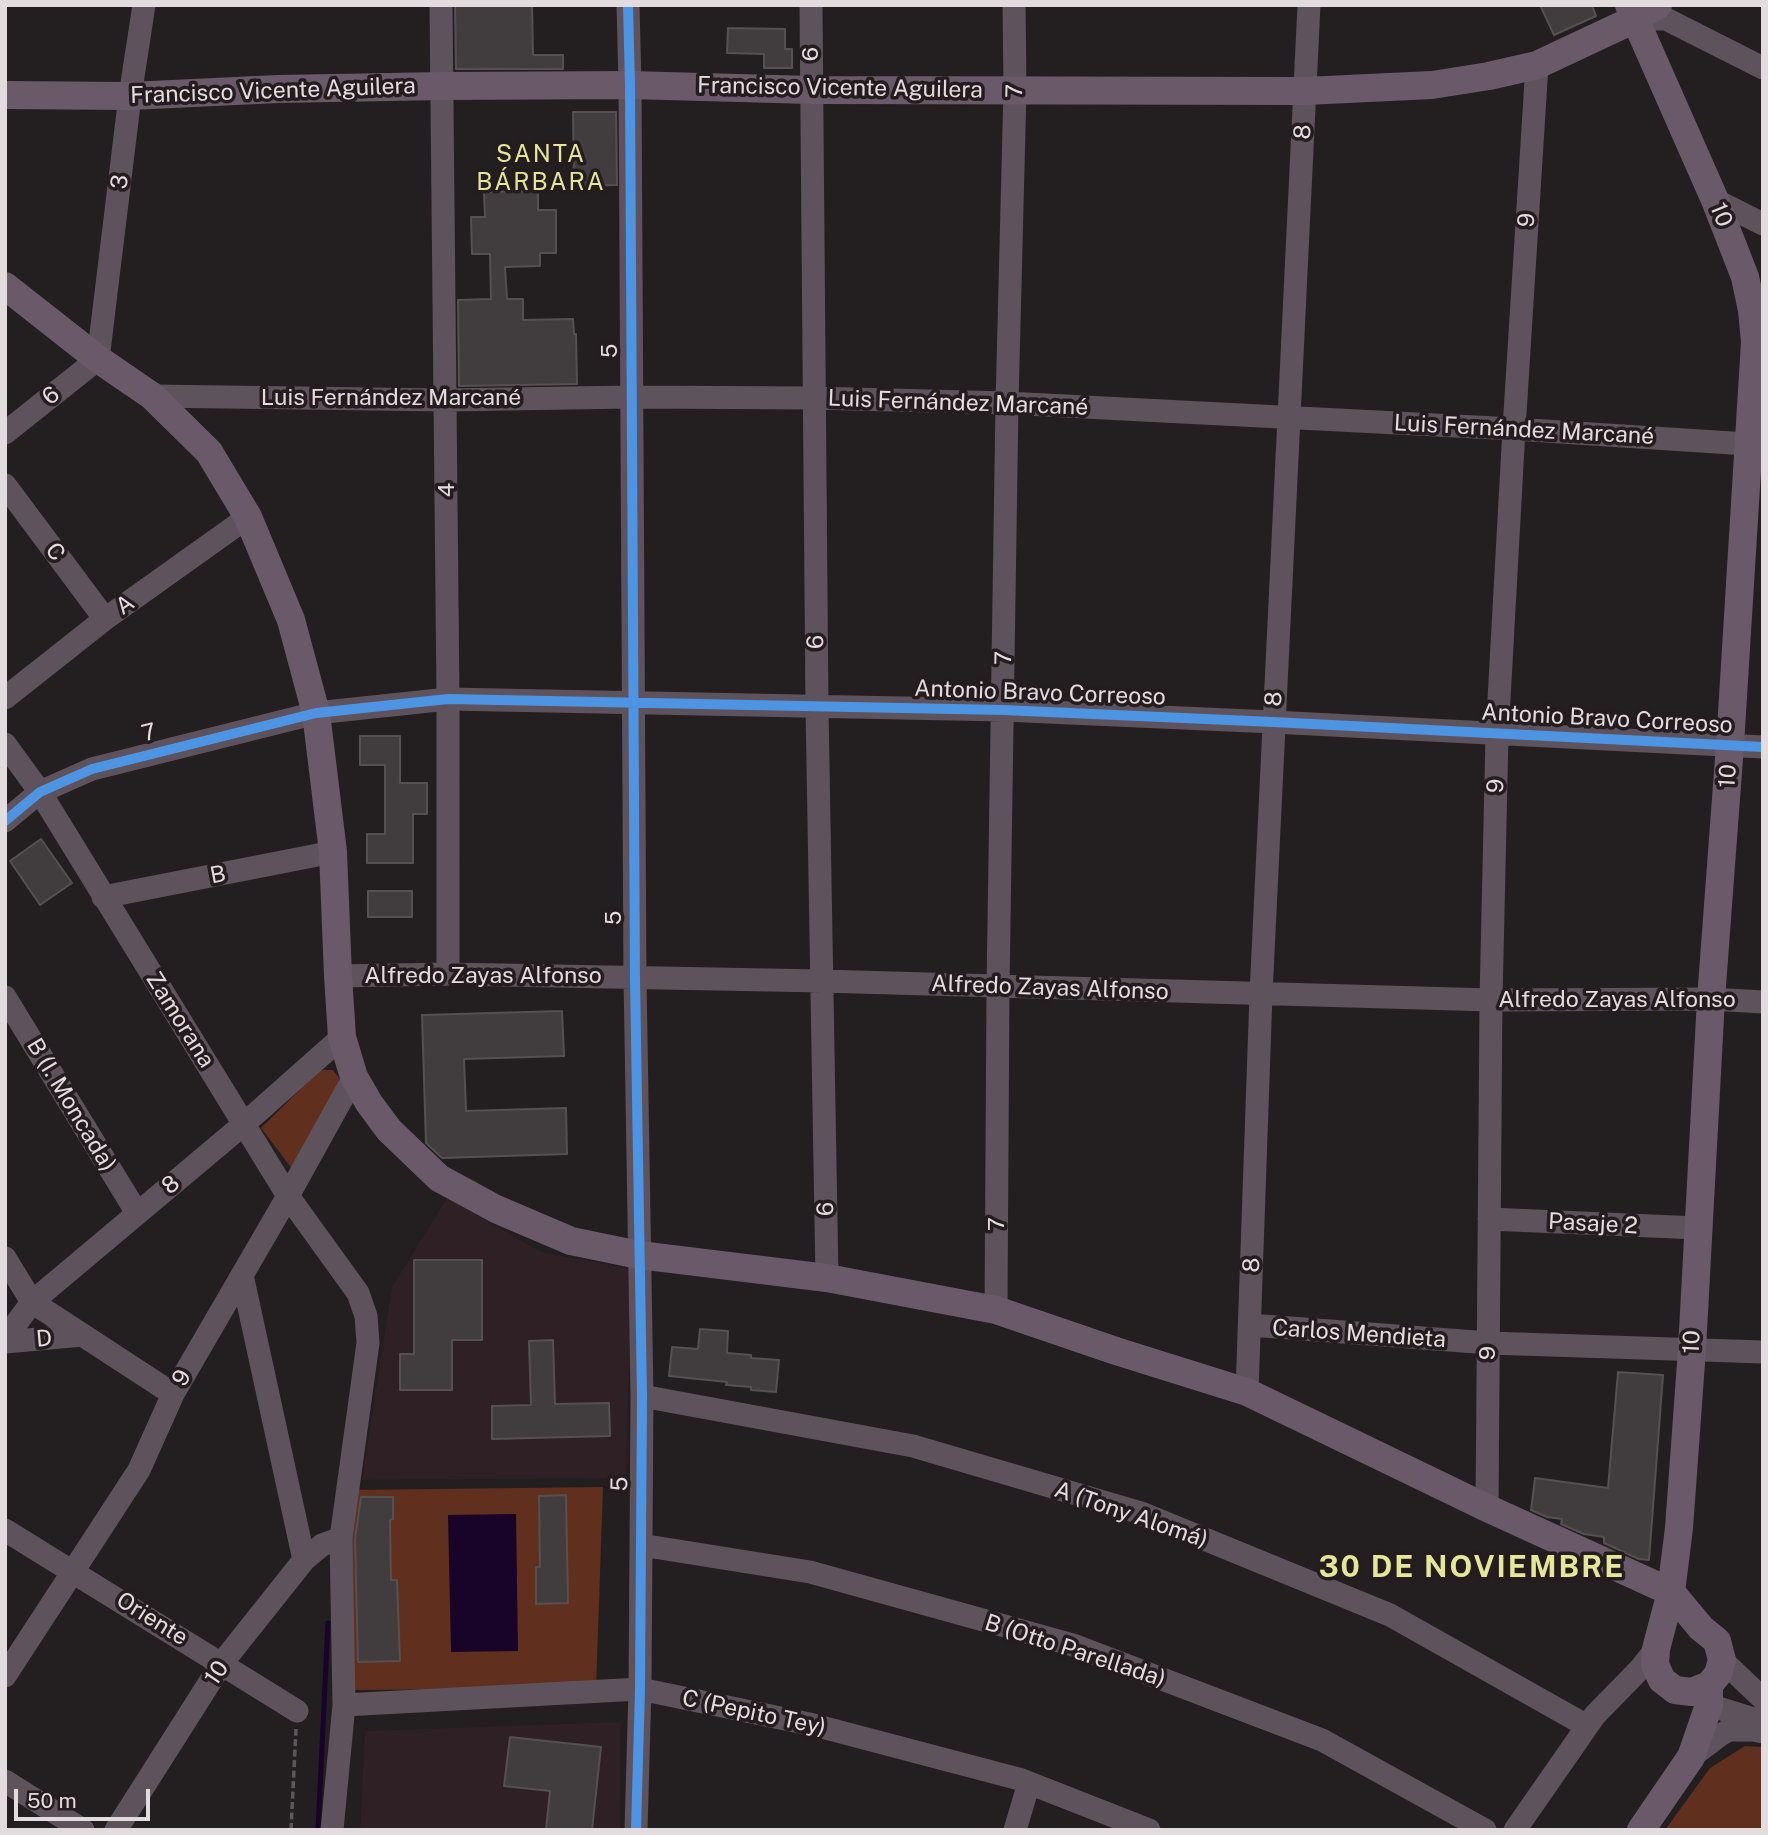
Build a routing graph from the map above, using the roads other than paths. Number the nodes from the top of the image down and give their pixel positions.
1 (144, 5) edge
2 (441, 5) edge
3 (628, 5) edge
4 (811, 5) edge
5 (1014, 5) edge
6 (1309, 5) edge
7 (1641, 10) edge
8 (1537, 65) junction
9 (1763, 68) edge
10 (630, 85) junction
11 (443, 86) junction
12 (811, 90) junction
13 (1015, 90) junction
14 (1305, 91) junction
15 (5, 95) edge
16 (130, 96) junction
17 (1715, 200) junction
18 (1763, 224) edge
19 (5, 286) edge
20 (98, 359) junction
21 (152, 396) junction
22 (632, 397) junction
23 (814, 398) junction
24 (446, 400) junction
25 (1007, 403) junction
26 (1288, 417) junction
27 (1514, 429) junction
28 (5, 433) edge
29 (1756, 445) edge
30 (5, 485) edge
31 (248, 517) junction
32 (105, 619) junction
33 (5, 698) edge
34 (448, 699) junction
35 (633, 702) junction
36 (817, 708) junction
37 (1003, 710) junction
38 (316, 713) junction
39 (1273, 722) junction
40 (1497, 735) junction
41 (5, 744) edge
42 (1730, 745) junction
43 (1763, 747) edge
44 (40, 792) junction
45 (5, 821) edge
46 (333, 852) junction
47 (103, 897) junction
48 (448, 974) junction
49 (338, 976) junction
50 (635, 978) junction
51 (822, 981) junction
52 (998, 987) junction
53 (1261, 994) junction
54 (5, 998) edge
55 (1711, 999) junction
56 (1491, 1000) junction
57 (1763, 1002) edge
58 (342, 1037) junction
59 (354, 1077) junction
60 (244, 1124) junction
61 (288, 1196) junction
62 (137, 1213) junction
63 (1489, 1219) junction
64 (1698, 1228) junction
65 (639, 1255) junction
66 (5, 1258) edge
67 (242, 1275) junction
68 (827, 1278) junction
69 (32, 1302) junction
70 (996, 1310) junction
71 (1250, 1325) junction
72 (83, 1335) junction
73 (5, 1341) edge
74 (1489, 1343) junction
75 (1692, 1349) junction
76 (1763, 1352) edge
77 (1247, 1392) junction
78 (173, 1394) junction
79 (642, 1396) junction
80 (1487, 1508) junction
81 (1679, 1528) junction
82 (5, 1530) edge
83 (341, 1538) junction
84 (641, 1545) junction
85 (304, 1560) junction
86 (73, 1570) junction
87 (1671, 1592) junction
88 (1701, 1628) junction
89 (1656, 1649) junction
90 (1722, 1660) junction
91 (222, 1663) junction
92 (5, 1676) edge
93 (640, 1689) junction
94 (1675, 1690) junction
95 (1709, 1695) junction
96 (1763, 1699) edge
97 (344, 1705) junction
98 (297, 1711) road end
99 (1763, 1722) edge
100 (1587, 1726) junction
101 (1763, 1732) edge
102 (1695, 1747) junction
103 (5, 1781) edge
104 (1029, 1783) junction
105 (83, 1830) edge
106 (116, 1830) edge
107 (332, 1830) edge
108 (636, 1830) edge
109 (1015, 1830) edge
110 (1149, 1830) edge
111 (1485, 1830) edge
112 (1515, 1830) edge
113 (1641, 1830) edge

1 - 16 street, 3
2 - 11 street, 4
3 - 10 street, 5
4 - 12 street, 6
5 - 13 street, 7
6 - 14 street, 8
7 - 8 main road, Francisco Vicente Aguilera
7 - 9 street
7 - 17 main road, 10
8 - 14 main road, Francisco Vicente Aguilera
8 - 27 street, 9
10 - 11 main road, Francisco Vicente Aguilera
10 - 12 main road, Francisco Vicente Aguilera
10 - 22 street, 5
11 - 16 main road, Francisco Vicente Aguilera
11 - 24 street, 4
12 - 13 main road, Francisco Vicente Aguilera
12 - 23 street, 6
13 - 14 main road, Francisco Vicente Aguilera
13 - 25 street, 7
14 - 26 street, 8
15 - 16 main road, Francisco Vicente Aguilera
16 - 20 street, 3
17 - 18 street
17 - 29 main road, 10
19 - 20 main road
20 - 21 main road
20 - 28 street, 6
21 - 24 street, Luis Fernández Marcané
21 - 31 main road
22 - 23 street, Luis Fernández Marcané
22 - 24 street, Luis Fernández Marcané
22 - 35 street, 5
23 - 25 street, Luis Fernández Marcané
23 - 36 street, 6
24 - 34 street, 4
25 - 26 street, Luis Fernández Marcané
25 - 37 street, 7
26 - 27 street, Luis Fernández Marcané
26 - 39 street, 8
27 - 29 street, Luis Fernández Marcané
27 - 40 street, 9
29 - 42 main road, 10
30 - 32 street, C
31 - 32 street, A
31 - 38 main road
32 - 33 street, A
34 - 35 street, Antonio Bravo Correoso
34 - 38 street, Antonio Bravo Correoso
34 - 48 street, 4
35 - 36 street, Antonio Bravo Correoso
35 - 50 street, 5
36 - 37 street, Antonio Bravo Correoso
36 - 51 street, 6
37 - 39 street, Antonio Bravo Correoso
37 - 52 street, 7
38 - 44 street, 7
38 - 46 main road
39 - 40 street, Antonio Bravo Correoso
39 - 53 street, 8
40 - 42 street, Antonio Bravo Correoso
40 - 56 street, 9
41 - 44 street, Zamorana
42 - 43 street, Antonio Bravo Correoso
42 - 55 main road, 10
44 - 45 street, 7
44 - 47 street, Zamorana
46 - 47 street, B
46 - 49 main road
47 - 60 street, Zamorana
48 - 49 street, Alfredo Zayas Alfonso
48 - 50 street, Alfredo Zayas Alfonso
49 - 58 main road
50 - 51 street, Alfredo Zayas Alfonso
50 - 65 street, 5
51 - 52 street, Alfredo Zayas Alfonso
51 - 68 street, 6
52 - 53 street, Alfredo Zayas Alfonso
52 - 70 street, 7
53 - 56 street, Alfredo Zayas Alfonso
53 - 71 street, 8
54 - 62 street, B (I. Moncada)
55 - 56 street, Alfredo Zayas Alfonso
55 - 57 street, Alfredo Zayas Alfonso
55 - 64 main road, 10
56 - 63 street, 9
58 - 59 main road
58 - 60 street, 8
59 - 61 street, 9
59 - 65 main road
60 - 61 street, Zamorana
60 - 62 street, 8
61 - 67 street, 9
61 - 83 street, Zamorana
62 - 69 street, 8
63 - 64 street, Pasaje 2
63 - 74 street, 9
64 - 75 main road, 10
65 - 68 main road
65 - 79 street, 5
66 - 69 street
67 - 78 street, 9
67 - 85 street
68 - 70 main road
69 - 72 street
69 - 73 street, 8
70 - 77 main road
71 - 74 street, Carlos Mendieta
71 - 77 street, 8
72 - 73 street, D
72 - 78 street
74 - 75 street, Carlos Mendieta
74 - 80 street, 9
75 - 76 street, Carlos Mendieta
75 - 81 main road, 10
77 - 80 main road
78 - 86 street, 9
79 - 84 street, 5
79 - 100 street, A (Tony Alomá)
80 - 87 main road
81 - 87 main road, 10
81 - 88 main road, 10
82 - 86 street, Oriente
83 - 85 street, 10
83 - 97 street
84 - 93 street, 5
84 - 111 street, B (Otto Parellada)
85 - 91 street, 10
86 - 91 street, Oriente
86 - 92 street, 9
87 - 88 main road
87 - 89 main road, 10
88 - 89 main road, 10
88 - 90 main road, 10
89 - 94 main road, 10
89 - 100 street, 10
90 - 95 main road
90 - 96 street
91 - 98 street, Oriente
91 - 106 street, 10
93 - 97 street, C (Pepito Tey)
93 - 104 street, C (Pepito Tey)
93 - 108 street, 5
94 - 95 main road
94 - 102 main road, 10
95 - 99 street
95 - 102 main road
97 - 107 street
100 - 112 street, 10
101 - 102 street
102 - 113 main road
103 - 105 street
104 - 109 street
104 - 110 street, C (Pepito Tey)

